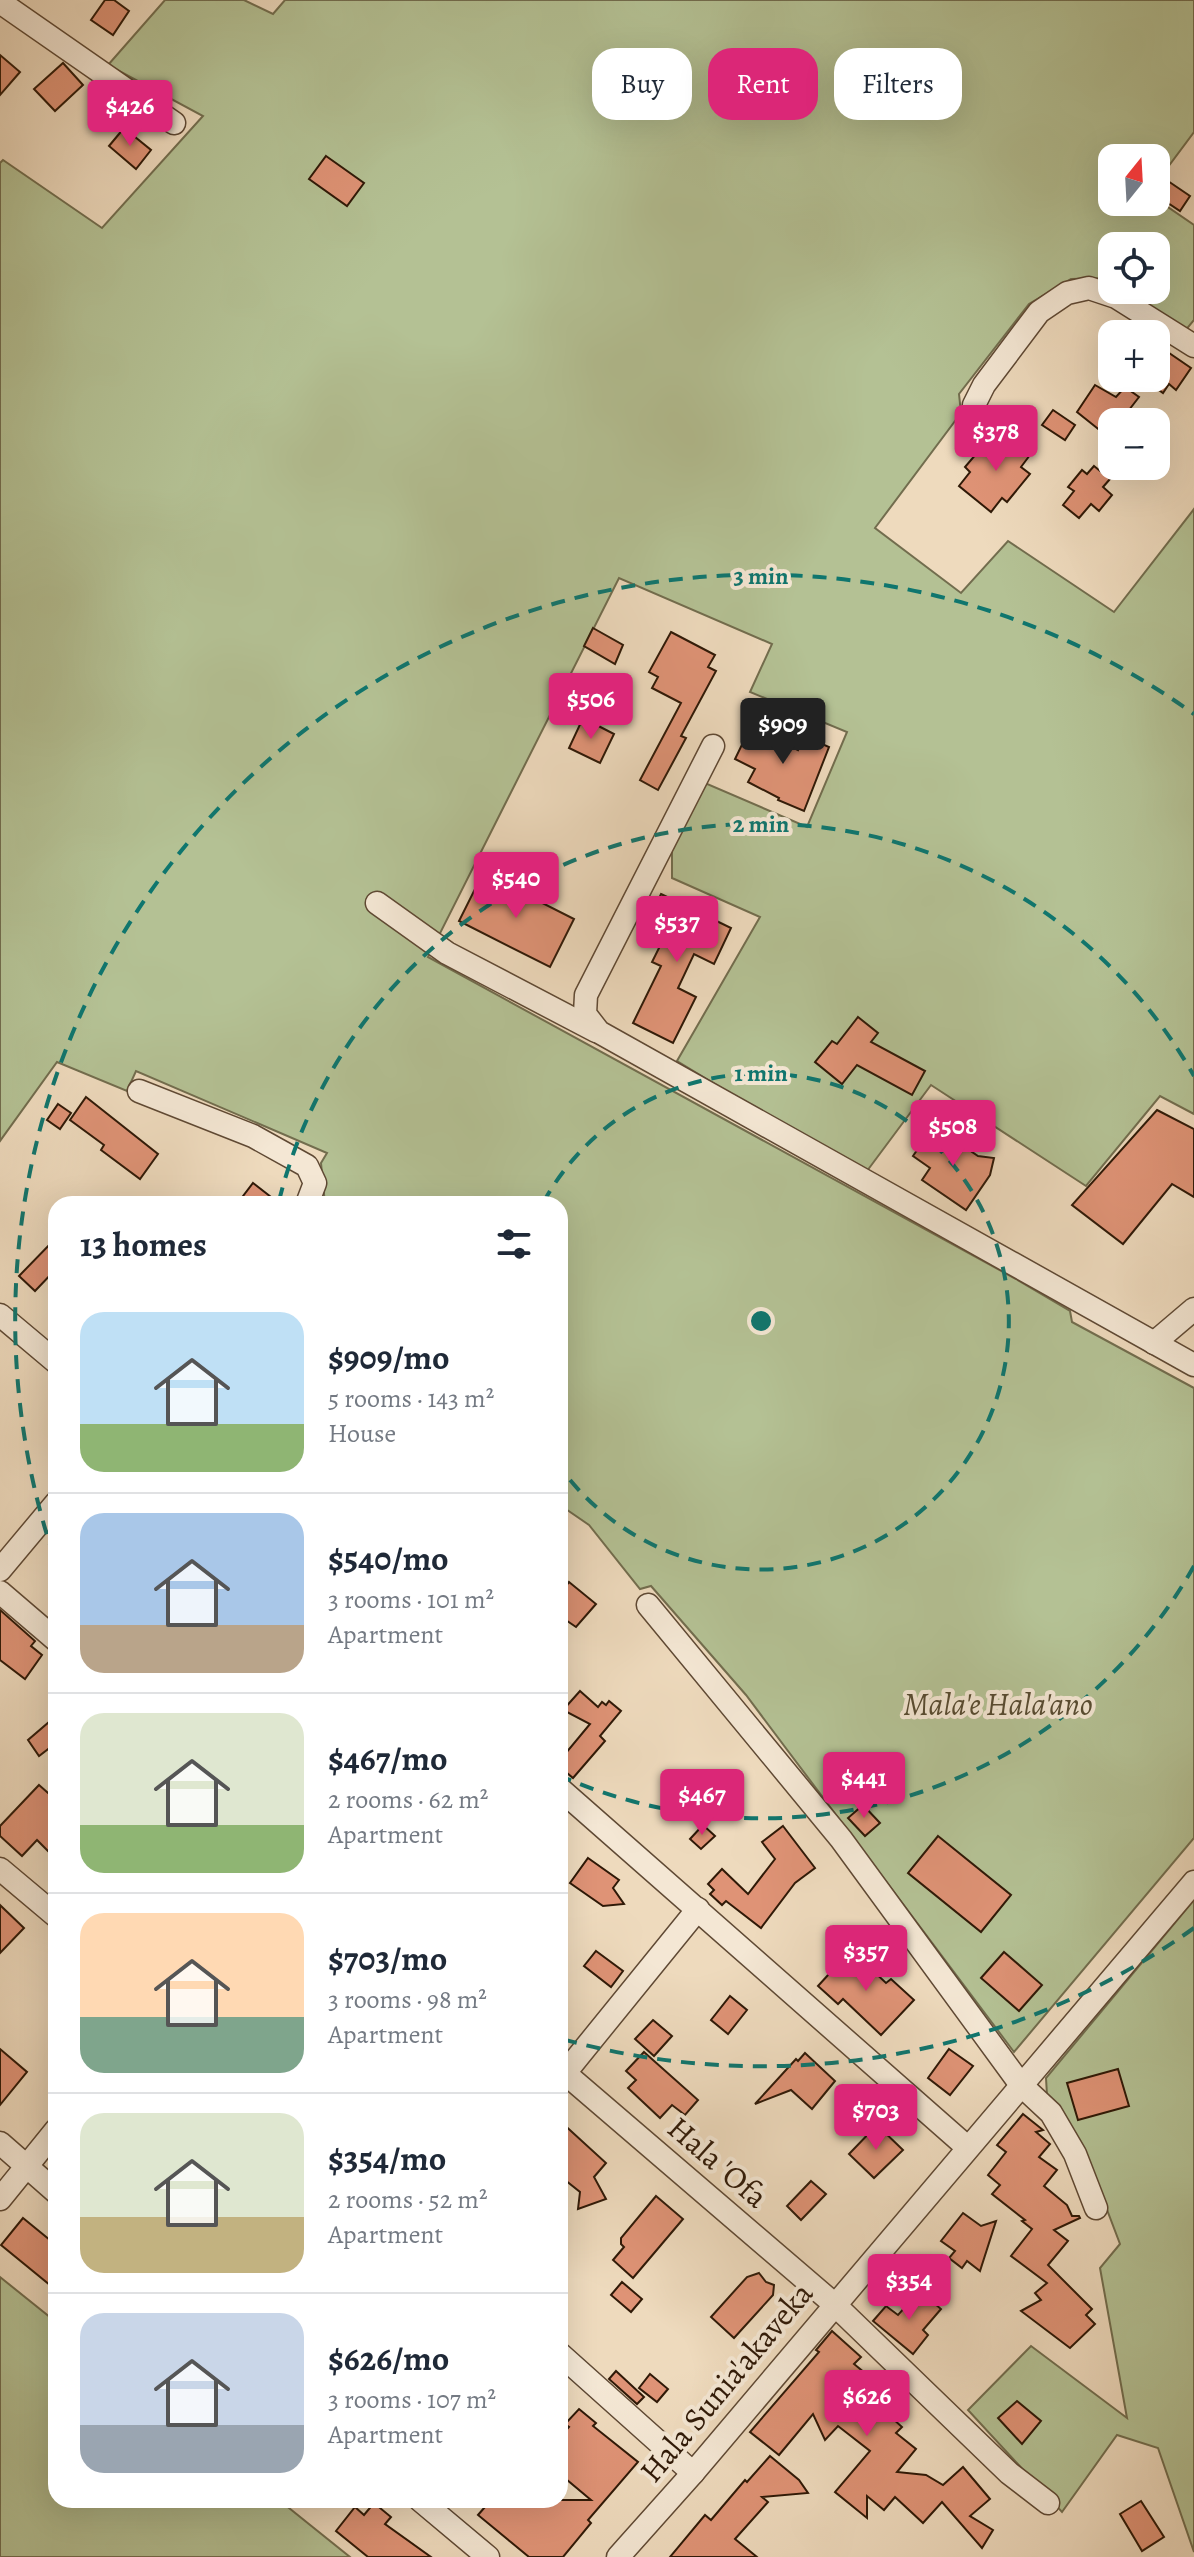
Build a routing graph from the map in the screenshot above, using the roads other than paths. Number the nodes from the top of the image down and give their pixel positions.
1 (0, 2) edge
2 (174, 123) dead end
3 (1194, 346) edge
4 (972, 424) dead end
5 (713, 746) dead end
6 (377, 903) dead end
7 (599, 1032) junction
8 (139, 1091) dead end
9 (310, 1196) edge
10 (1194, 1309) edge
11 (0, 1315) edge
12 (1154, 1343) junction
13 (48, 1355) edge
14 (1194, 1365) edge
15 (48, 1513) edge
16 (0, 1570) edge
17 (0, 1592) edge
18 (648, 1605) dead end
19 (48, 1633) edge
20 (568, 1796) edge
21 (0, 1869) edge
22 (1194, 1882) edge
23 (48, 1909) edge
24 (698, 1909) junction
25 (568, 2067) edge
26 (568, 2079) edge
27 (1021, 2085) junction
28 (48, 2140) edge
29 (0, 2143) edge
30 (967, 2147) junction
31 (27, 2167) junction
32 (48, 2185) edge
33 (0, 2199) edge
34 (1096, 2208) dead end
35 (834, 2304) junction
36 (568, 2361) edge
37 (693, 2473) junction
38 (1048, 2503) dead end
39 (430, 2508) edge
40 (488, 2557) edge
41 (618, 2557) edge

1 - 2 street
3 - 4 street
5 - 7 street
6 - 7 street
7 - 12 street
8 - 9 street
10 - 12 street
11 - 13 street
12 - 14 street
15 - 16 street
17 - 19 street
18 - 27 street
20 - 24 street
21 - 23 street
22 - 27 street, Hala Sunia'akaveka
24 - 25 street
24 - 30 street
26 - 35 street, Hala 'Ofa
27 - 30 street, Hala Sunia'akaveka
27 - 34 street
28 - 31 street
29 - 31 street
30 - 35 street, Hala Sunia'akaveka
31 - 32 street
31 - 33 street
35 - 37 street, Hala Sunia'akaveka
35 - 38 street, Hala 'Ofa
36 - 37 street
37 - 41 street, Hala Sunia'akaveka
39 - 40 street

